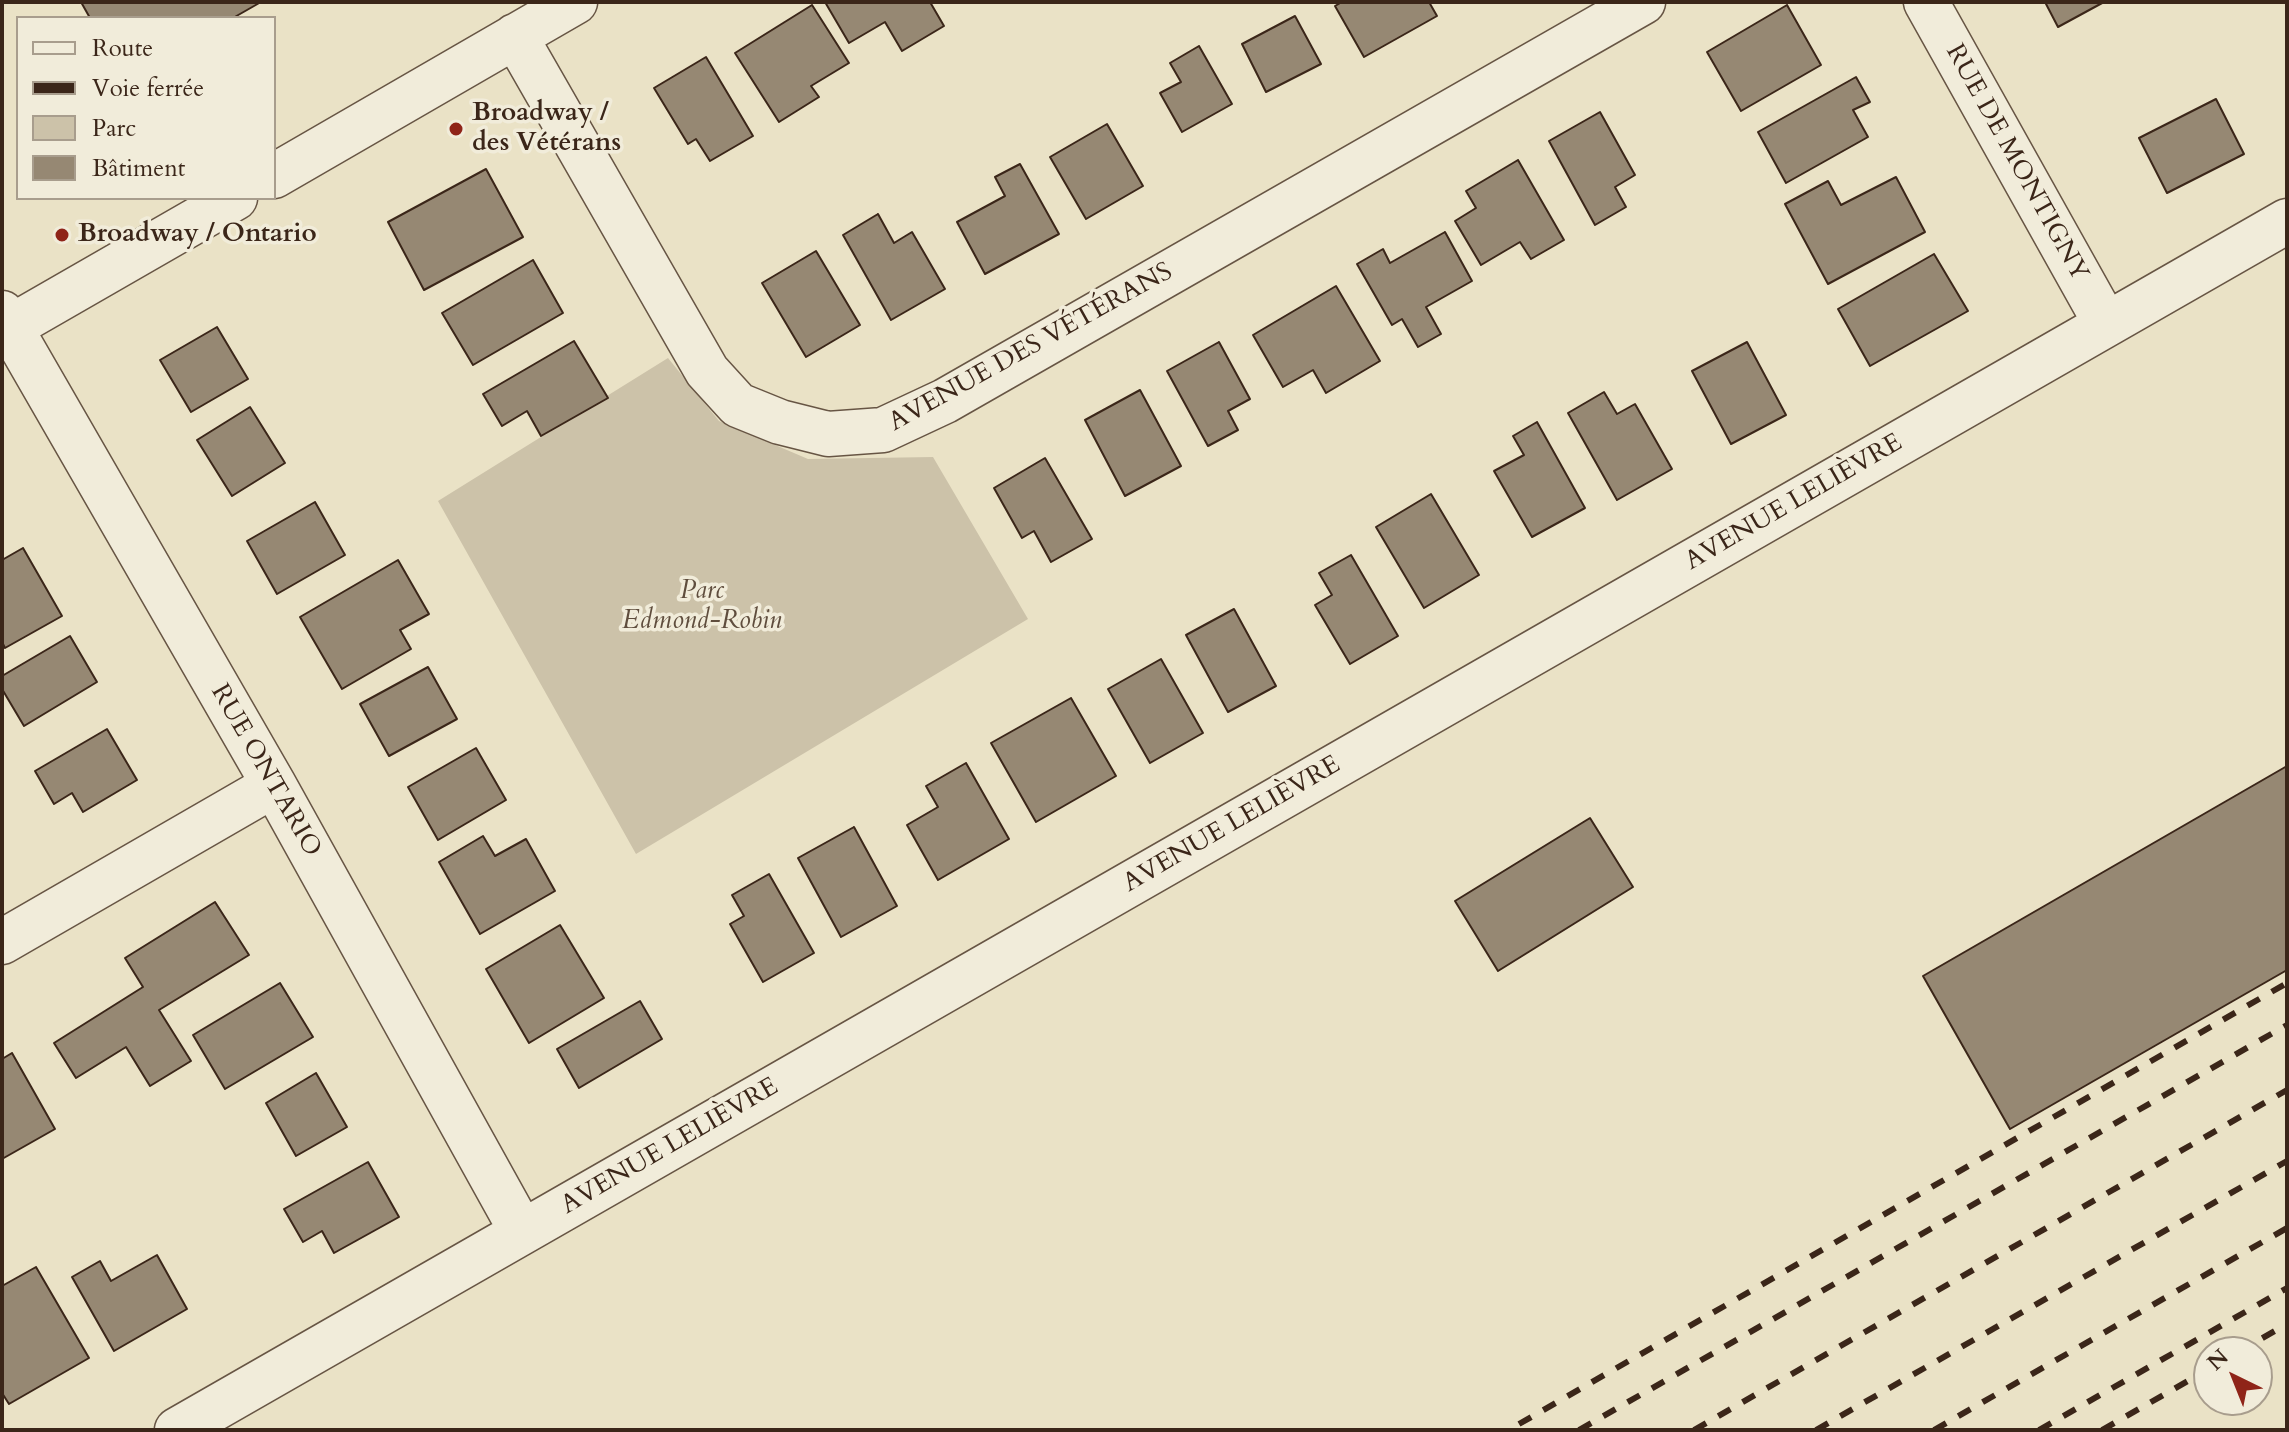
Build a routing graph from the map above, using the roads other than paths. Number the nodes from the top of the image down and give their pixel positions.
1 (575, 2) edge
2 (1643, 2) edge
3 (1926, 2) edge
4 (515, 36) junction
5 (276, 175) edge
6 (231, 200) edge
7 (2287, 221) edge
8 (5, 324) edge
9 (2106, 324) junction
10 (274, 785) junction
11 (2, 942) edge
12 (522, 1232) junction
13 (177, 1430) edge

1 - 4 street
2 - 4 street, AVENUE DES VÉTÉRANS
3 - 9 street, RUE DE MONTIGNY
4 - 5 street
6 - 8 street
7 - 9 street, AVENUE LELIÈVRE
8 - 10 street, RUE ONTARIO
9 - 12 street, AVENUE LELIÈVRE
10 - 11 street
10 - 12 street, RUE ONTARIO
12 - 13 street, AVENUE LELIÈVRE

